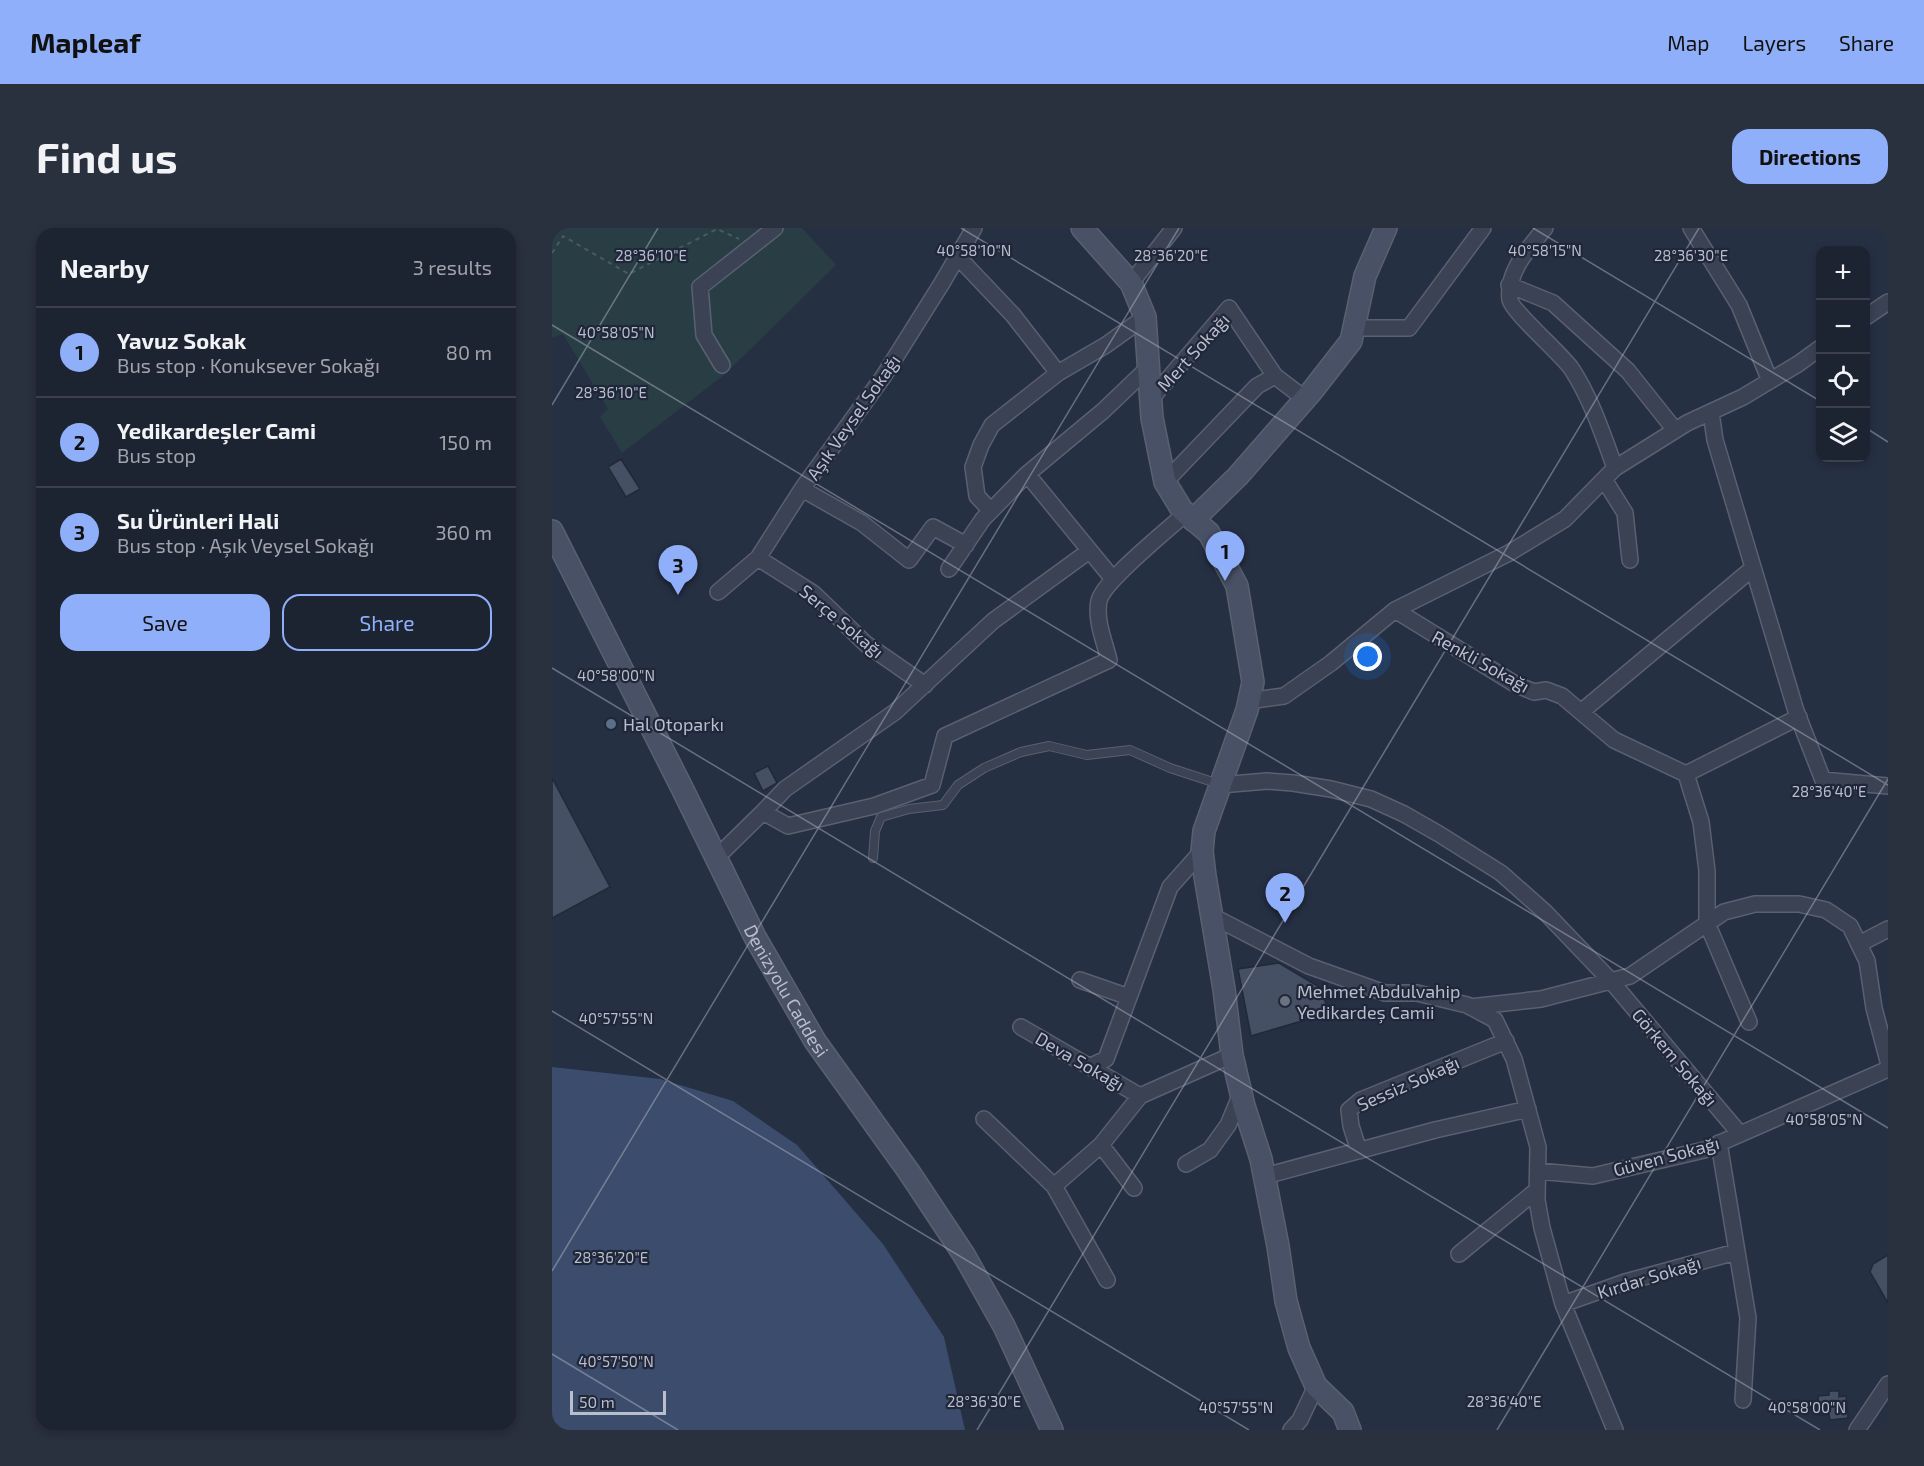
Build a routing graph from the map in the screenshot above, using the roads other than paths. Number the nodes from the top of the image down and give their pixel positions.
1 (775, 228) edge
2 (974, 228) edge
3 (1082, 228) edge
4 (1174, 228) edge
5 (1386, 228) edge
6 (1483, 228) edge
7 (1545, 228) edge
8 (1691, 228) edge
9 (957, 256) junction
10 (1131, 283) junction
11 (1509, 285) junction
12 (1888, 302) edge
13 (1870, 313) edge
14 (1145, 317) junction
15 (1354, 328) junction
16 (1816, 351) edge
17 (722, 365) dead end
18 (1148, 368) junction
19 (1058, 373) junction
20 (1275, 376) junction
21 (1770, 381) junction
22 (1305, 399) junction
23 (1150, 400) junction
24 (1711, 412) junction
25 (1675, 430) junction
26 (1615, 468) junction
27 (1027, 474) junction
28 (1605, 481) junction
29 (1165, 482) junction
30 (802, 489) junction
31 (991, 511) junction
32 (1190, 517) junction
33 (552, 531) edge
34 (966, 545) junction
35 (1089, 551) junction
36 (758, 558) junction
37 (1630, 560) dead end
38 (1753, 568) junction
39 (949, 569) dead end
40 (1113, 579) junction
41 (718, 592) dead end
42 (1395, 610) junction
43 (926, 685) junction
44 (1248, 701) junction
45 (1581, 712) junction
46 (1799, 717) junction
47 (1686, 774) junction
48 (1220, 785) junction
49 (1888, 786) edge
50 (762, 812) junction
51 (1202, 851) junction
52 (716, 858) junction
53 (873, 858) dead end
54 (1212, 916) junction
55 (1707, 922) junction
56 (1888, 929) edge
57 (1859, 944) junction
58 (1080, 980) dead end
59 (1611, 981) junction
60 (1129, 997) junction
61 (1470, 1007) junction
62 (1749, 1022) dead end
63 (1021, 1027) dead end
64 (1506, 1041) junction
65 (1232, 1055) junction
66 (1888, 1061) edge
67 (1091, 1066) junction
68 (1888, 1069) edge
69 (1241, 1094) junction
70 (1140, 1096) junction
71 (1528, 1108) junction
72 (984, 1119) dead end
73 (1740, 1134) junction
74 (1719, 1143) junction
75 (1101, 1145) junction
76 (1359, 1150) junction
77 (1186, 1164) dead end
78 (1538, 1171) junction
79 (1265, 1176) junction
80 (1054, 1186) junction
81 (1134, 1188) dead end
82 (1538, 1190) junction
83 (1736, 1252) junction
84 (1459, 1254) dead end
85 (1107, 1280) dead end
86 (1563, 1304) junction
87 (1888, 1384) edge
88 (1316, 1386) junction
89 (1743, 1400) dead end
90 (1052, 1430) edge
91 (1291, 1430) edge
92 (1350, 1430) edge
93 (1615, 1430) edge
94 (1857, 1430) edge

1 - 17 street
2 - 9 street, Aşık Veysel Sokağı
3 - 10 street
4 - 10 street
5 - 15 street
6 - 15 street
7 - 11 street
8 - 21 street
9 - 19 street
9 - 30 street, Aşık Veysel Sokağı
10 - 14 street
11 - 25 street
11 - 26 street
12 - 13 street
14 - 18 street
14 - 19 street
15 - 22 street
16 - 21 street
18 - 23 street
18 - 27 street
19 - 31 street
20 - 22 street, Mert Sokağı
20 - 23 street, Mert Sokağı
20 - 29 street
21 - 24 street
22 - 32 street
23 - 29 street
24 - 25 street
24 - 38 street
25 - 26 street
26 - 28 street
27 - 31 street
27 - 35 street
28 - 37 street
28 - 42 street
29 - 32 street
30 - 34 street
30 - 36 street, Aşık Veysel Sokağı
31 - 34 street
32 - 40 street
32 - 44 street
33 - 52 street, Denizyolu Caddesi
34 - 39 street
35 - 40 street
35 - 43 street
36 - 41 street, Aşık Veysel Sokağı
36 - 43 street, Serçe Sokağı
38 - 45 street
38 - 46 street
40 - 50 street
42 - 44 street
42 - 45 street, Renkli Sokağı
43 - 50 street
44 - 48 street
45 - 47 street, Renkli Sokağı
46 - 47 street
46 - 49 street
47 - 55 street
48 - 51 street
48 - 53 lane
48 - 59 street, Görkem Sokağı
50 - 52 street
51 - 54 street
51 - 60 street
52 - 90 street, Denizyolu Caddesi
54 - 61 street
54 - 65 street
55 - 57 street
55 - 59 street
55 - 62 street
56 - 57 street
57 - 66 street
58 - 60 street
59 - 61 street
59 - 73 street, Görkem Sokağı
60 - 67 street
61 - 64 street
63 - 67 street, Deva Sokağı
64 - 71 street
64 - 76 street, Sessiz Sokağı
65 - 69 street
65 - 70 street
67 - 70 street, Deva Sokağı
68 - 73 street, Güven Sokağı
69 - 77 street
69 - 79 street
70 - 75 street
71 - 76 street
71 - 78 street
72 - 80 street
73 - 74 street, Güven Sokağı
74 - 78 street, Güven Sokağı
74 - 83 street
75 - 80 street
75 - 81 street
76 - 79 street
78 - 82 street
79 - 88 street
80 - 85 street
82 - 84 street
82 - 86 street
83 - 86 street, Kırdar Sokağı
83 - 89 street
86 - 93 street
87 - 94 street
88 - 91 street
88 - 92 street

